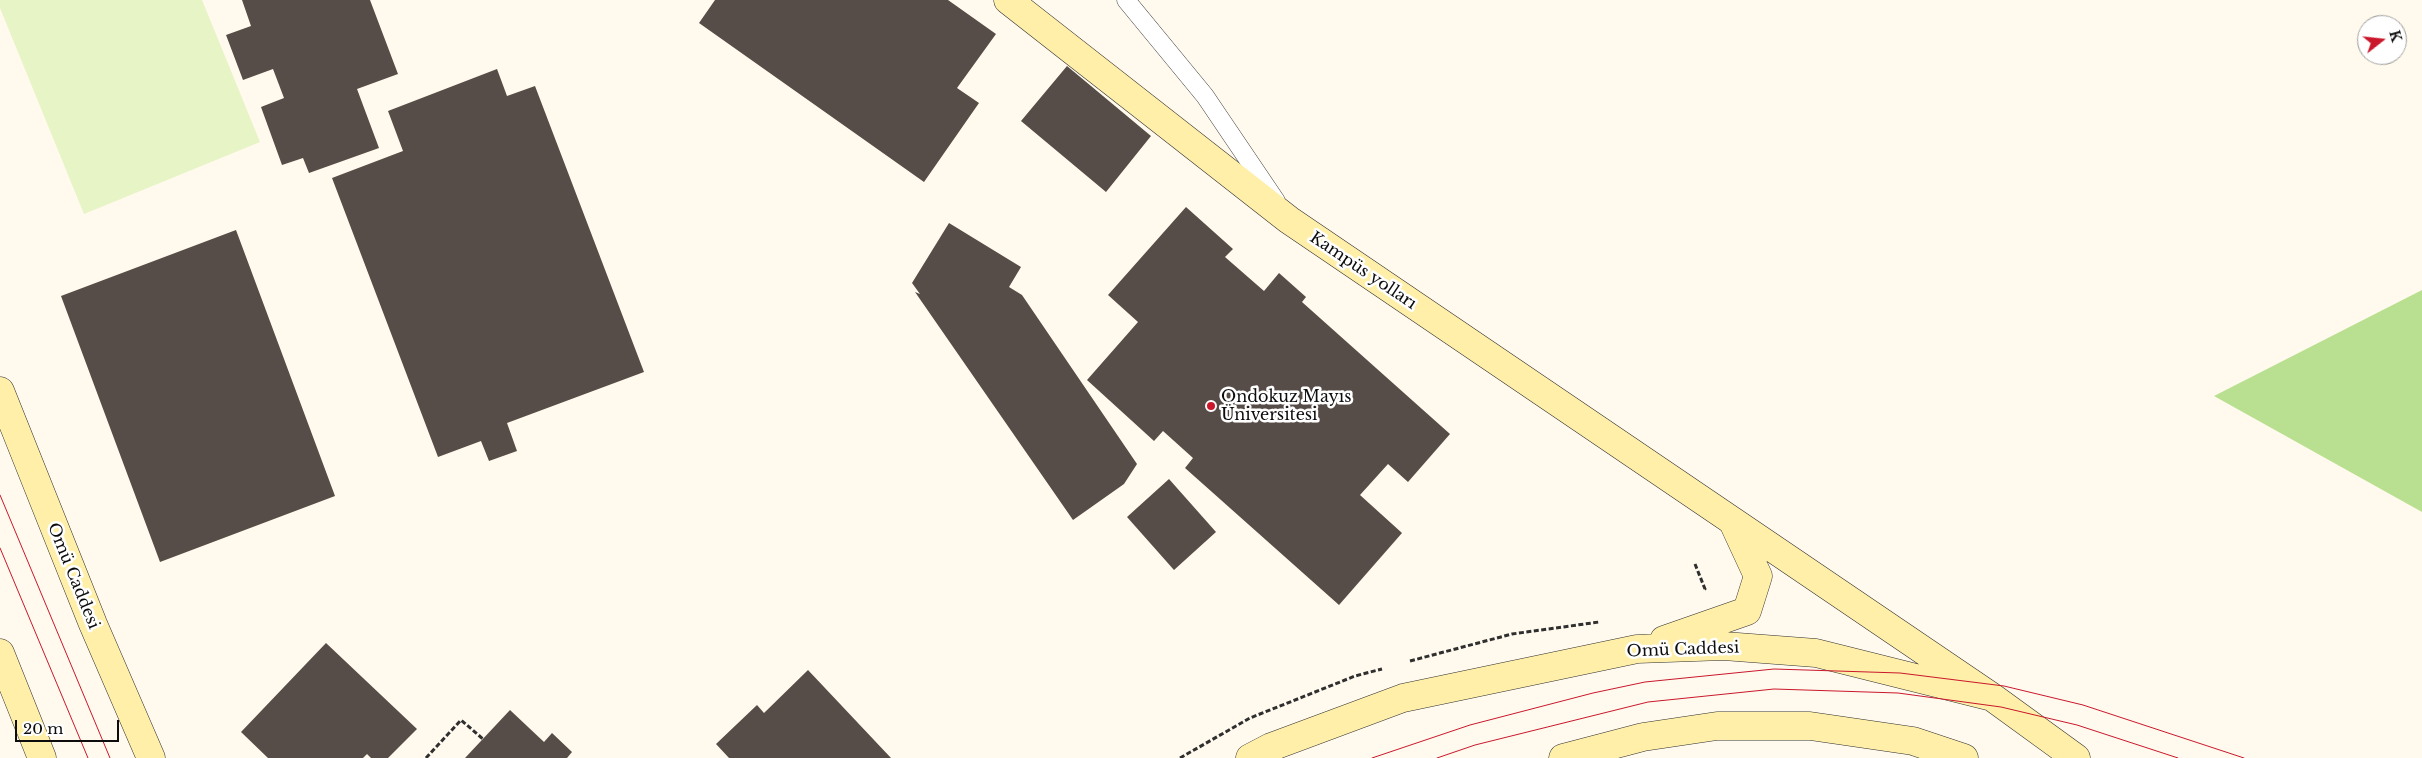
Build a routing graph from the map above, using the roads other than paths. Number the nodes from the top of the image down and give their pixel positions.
1 (1008, 0) edge
2 (1126, 0) edge
3 (1289, 220) junction
4 (0, 391) edge
5 (1732, 521) junction
6 (1637, 649) junction
7 (0, 653) edge
8 (1992, 697) junction
9 (42, 758) edge
10 (151, 758) edge
11 (1250, 758) edge
12 (1563, 758) edge
13 (1964, 758) edge
14 (2076, 758) edge

1 - 3 street, Kampüs yolları
2 - 3 lane
3 - 5 street, Kampüs yolları
4 - 10 street, Omü Caddesi
5 - 6 street
5 - 8 street, Kampüs yolları
6 - 8 street, Omü Caddesi
6 - 11 street, Omü Caddesi
7 - 9 street
8 - 14 street, Omü Caddesi
12 - 13 street

